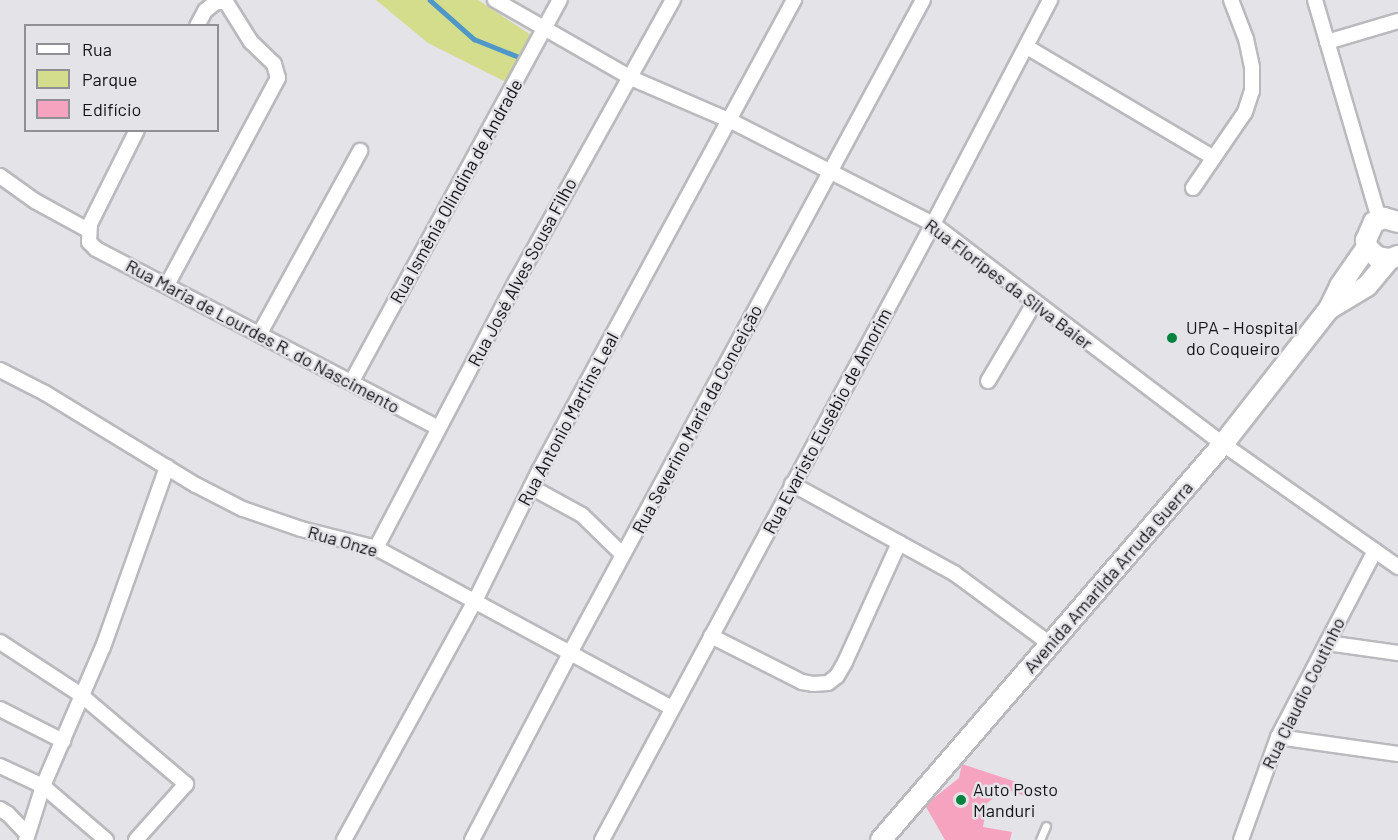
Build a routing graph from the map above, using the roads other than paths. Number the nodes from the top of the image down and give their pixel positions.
1 (495, 0) edge
2 (560, 0) edge
3 (673, 0) edge
4 (794, 0) edge
5 (923, 0) edge
6 (1050, 0) edge
7 (1231, 0) edge
8 (1315, 0) edge
9 (1398, 21) edge
10 (198, 24) edge
11 (544, 29) junction
12 (1327, 42) junction
13 (1027, 47) junction
14 (631, 78) junction
15 (731, 121) junction
16 (136, 132) edge
17 (360, 151) dead end
18 (1214, 158) junction
19 (831, 172) junction
20 (0, 176) edge
21 (1193, 188) dead end
22 (1393, 219) edge
23 (933, 224) junction
24 (89, 236) junction
25 (1367, 247) junction
26 (1394, 257) edge
27 (167, 285) junction
28 (1035, 302) junction
29 (1329, 309) junction
30 (260, 333) junction
31 (0, 370) edge
32 (352, 381) junction
33 (988, 381) dead end
34 (438, 428) junction
35 (1223, 444) junction
36 (167, 467) junction
37 (792, 484) junction
38 (531, 487) junction
39 (899, 543) junction
40 (376, 548) junction
41 (1375, 551) junction
42 (623, 555) junction
43 (1398, 567) edge
44 (474, 603) junction
45 (711, 636) junction
46 (0, 642) edge
47 (1327, 643) junction
48 (1050, 644) junction
49 (570, 653) junction
50 (1398, 653) edge
51 (81, 695) junction
52 (672, 708) junction
53 (0, 709) edge
54 (1278, 737) junction
55 (63, 741) junction
56 (1398, 754) edge
57 (0, 766) edge
58 (43, 786) junction
59 (0, 809) edge
60 (1046, 826) dead end
61 (26, 837) edge
62 (106, 840) edge
63 (136, 840) edge
64 (344, 840) edge
65 (472, 840) edge
66 (602, 840) edge
67 (881, 840) edge
68 (1040, 840) edge
69 (1240, 840) edge

1 - 11 street, Rua Floripes da Silva Baier
2 - 11 street, Rua Ismênia Olindina de Andrade
3 - 14 street, Rua José Alves Sousa Filho
4 - 15 street, Rua Antonio Martins Leal
5 - 19 street, Rua Severino Maria da Conceição
6 - 13 street, Rua Evaristo Eusébio de Amorim
7 - 18 street
8 - 12 street
9 - 12 street
10 - 27 street
11 - 14 street, Rua Floripes da Silva Baier
11 - 32 street, Rua Ismênia Olindina de Andrade
12 - 22 street
13 - 18 street
13 - 23 street, Rua Evaristo Eusébio de Amorim
14 - 15 street, Rua Floripes da Silva Baier
14 - 34 street, Rua José Alves Sousa Filho
15 - 19 street, Rua Floripes da Silva Baier
15 - 38 street, Rua Antonio Martins Leal
16 - 24 street
17 - 30 street
18 - 21 street
19 - 23 street, Rua Floripes da Silva Baier
19 - 42 street, Rua Severino Maria da Conceição
20 - 24 street, Rua Maria de Lourdes R. do Nascimento
22 - 25 main road
23 - 28 street, Rua Floripes da Silva Baier
23 - 37 street, Rua Evaristo Eusébio de Amorim
24 - 27 street, Rua Maria de Lourdes R. do Nascimento
25 - 26 main road
25 - 29 main road
26 - 29 main road
27 - 30 street, Rua Maria de Lourdes R. do Nascimento
28 - 33 street
28 - 35 street, Rua Floripes da Silva Baier
29 - 35 main road, Avenida Amarilda Arruda Guerra
30 - 32 street, Rua Maria de Lourdes R. do Nascimento
31 - 36 street, Rua Onze
32 - 34 street, Rua Maria de Lourdes R. do Nascimento
34 - 40 street, Rua José Alves Sousa Filho
35 - 41 street, Rua Floripes da Silva Baier
35 - 48 main road, Avenida Amarilda Arruda Guerra
36 - 40 street, Rua Onze
36 - 51 street
37 - 39 street
37 - 45 street, Rua Evaristo Eusébio de Amorim
38 - 42 street
38 - 44 street, Rua Antonio Martins Leal
39 - 45 street
39 - 48 street
40 - 44 street, Rua Onze
41 - 43 street, Rua Floripes da Silva Baier
41 - 47 street, Rua Claudio Coutinho
42 - 49 street, Rua Severino Maria da Conceição
44 - 49 street, Rua Onze
44 - 64 street, Rua Antonio Martins Leal
45 - 52 street, Rua Evaristo Eusébio de Amorim
46 - 51 street
47 - 50 street
47 - 54 street, Rua Claudio Coutinho
48 - 67 main road, Avenida Amarilda Arruda Guerra
49 - 52 street, Rua Onze
49 - 65 street, Rua Severino Maria da Conceição
51 - 55 street
51 - 63 street
52 - 66 street, Rua Evaristo Eusébio de Amorim
53 - 55 street
54 - 56 street
54 - 69 street, Rua Claudio Coutinho
55 - 58 street
57 - 58 street
58 - 61 street
58 - 62 street
59 - 61 street
60 - 68 lane

